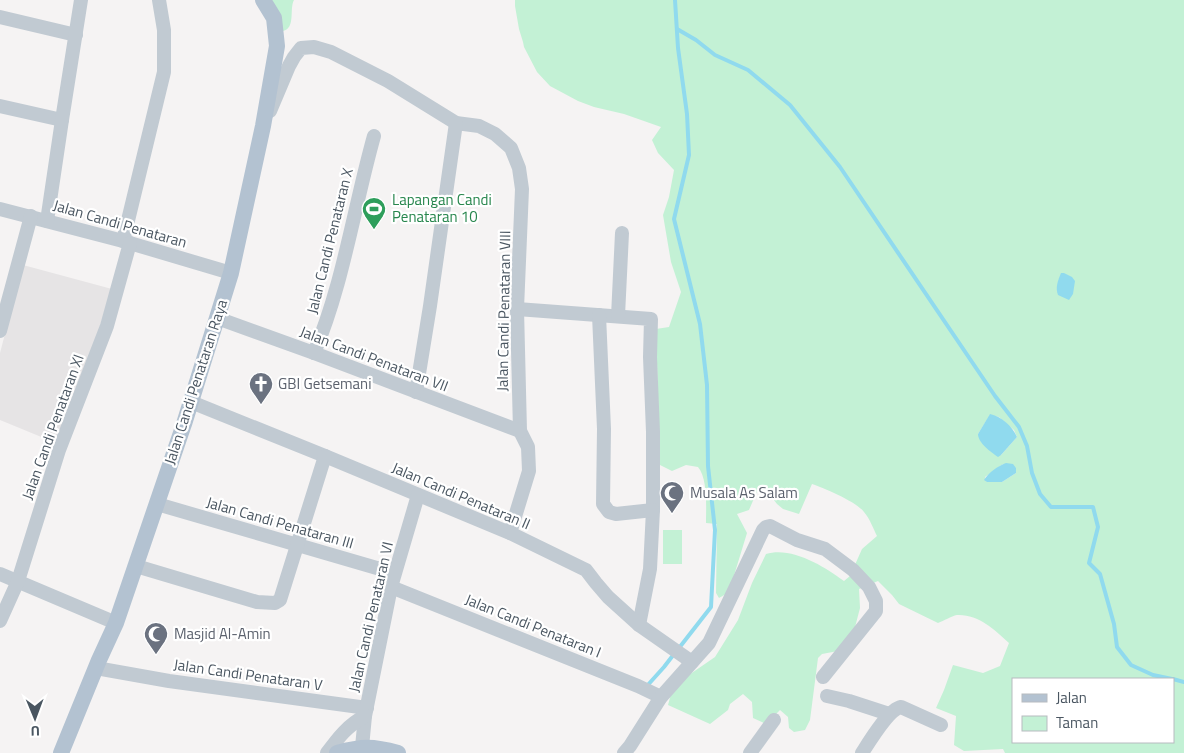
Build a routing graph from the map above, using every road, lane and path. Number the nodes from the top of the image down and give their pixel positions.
1 (81, 0) edge
2 (159, 0) edge
3 (263, 0) edge
4 (0, 17) edge
5 (76, 35) junction
6 (0, 106) edge
7 (62, 120) junction
8 (456, 123) junction
9 (263, 126) junction
10 (374, 136) dead end
11 (0, 209) edge
12 (31, 216) junction
13 (47, 221) junction
14 (622, 233) dead end
15 (127, 242) junction
16 (231, 273) junction
17 (517, 309) junction
18 (599, 315) junction
19 (618, 316) junction
20 (217, 318) junction
21 (0, 331) edge
22 (314, 353) junction
23 (416, 392) junction
24 (191, 402) junction
25 (520, 432) junction
26 (326, 456) junction
27 (418, 495) junction
28 (157, 504) junction
29 (653, 510) junction
30 (510, 533) junction
31 (296, 545) junction
32 (136, 566) junction
33 (394, 573) junction
34 (0, 574) edge
35 (18, 581) junction
36 (391, 587) junction
37 (0, 621) edge
38 (116, 623) junction
39 (639, 625) junction
40 (682, 655) junction
41 (96, 668) junction
42 (823, 677) dead end
43 (826, 696) dead end
44 (661, 697) junction
45 (366, 712) junction
46 (889, 714) junction
47 (774, 720) dead end
48 (941, 725) dead end
49 (362, 747) junction
50 (631, 751) edge
51 (388, 752) edge
52 (61, 753) edge
53 (327, 753) edge
54 (336, 753) edge
55 (750, 753) edge
56 (862, 753) edge

1 - 5 street
2 - 15 street, Jalan Candi Penataran XI
3 - 9 main road, Jalan Candi Penataran Raya
4 - 5 street
5 - 7 street
6 - 7 street
7 - 13 street
8 - 9 street
8 - 17 street, Jalan Candi Penataran VIII
8 - 23 street
9 - 16 main road, Jalan Candi Penataran Raya
10 - 22 street, Jalan Candi Penataran X
11 - 12 street, Jalan Candi Penataran
12 - 13 street, Jalan Candi Penataran
12 - 21 street
13 - 15 street, Jalan Candi Penataran
14 - 19 street
15 - 16 street, Jalan Candi Penataran
15 - 35 street, Jalan Candi Penataran XI
16 - 20 main road, Jalan Candi Penataran Raya
17 - 18 street
17 - 25 street, Jalan Candi Penataran VIII
18 - 19 street
18 - 29 street
19 - 29 street
20 - 22 street, Jalan Candi Penataran VII
20 - 24 main road, Jalan Candi Penataran Raya
22 - 23 street, Jalan Candi Penataran VII
23 - 25 street, Jalan Candi Penataran VII
24 - 26 street, Jalan Candi Penataran II
24 - 28 main road, Jalan Candi Penataran Raya
25 - 30 street, Jalan Candi Penataran VIII
26 - 27 street, Jalan Candi Penataran II
26 - 31 street
27 - 30 street, Jalan Candi Penataran II
27 - 33 street, Jalan Candi Penataran VI
28 - 31 street, Jalan Candi Penataran III
28 - 32 main road, Jalan Candi Penataran Raya
29 - 39 street
30 - 39 street, Jalan Candi Penataran II
31 - 32 street
31 - 33 street, Jalan Candi Penataran III
32 - 38 main road, Jalan Candi Penataran Raya
33 - 36 street, Jalan Candi Penataran VI
34 - 35 street
35 - 37 street, Jalan Candi Penataran XI
35 - 38 street
36 - 44 street, Jalan Candi Penataran I
36 - 45 street, Jalan Candi Penataran VI
38 - 41 main road, Jalan Candi Penataran Raya
39 - 40 street, Jalan Candi Penataran II
40 - 42 street
40 - 44 street
41 - 45 street, Jalan Candi Penataran V
41 - 52 main road, Jalan Candi Penataran Raya
43 - 46 street
44 - 50 street
45 - 49 street, Jalan Candi Penataran VI
45 - 53 street
46 - 48 street
46 - 56 street
47 - 55 street
49 - 51 main road
49 - 54 main road

